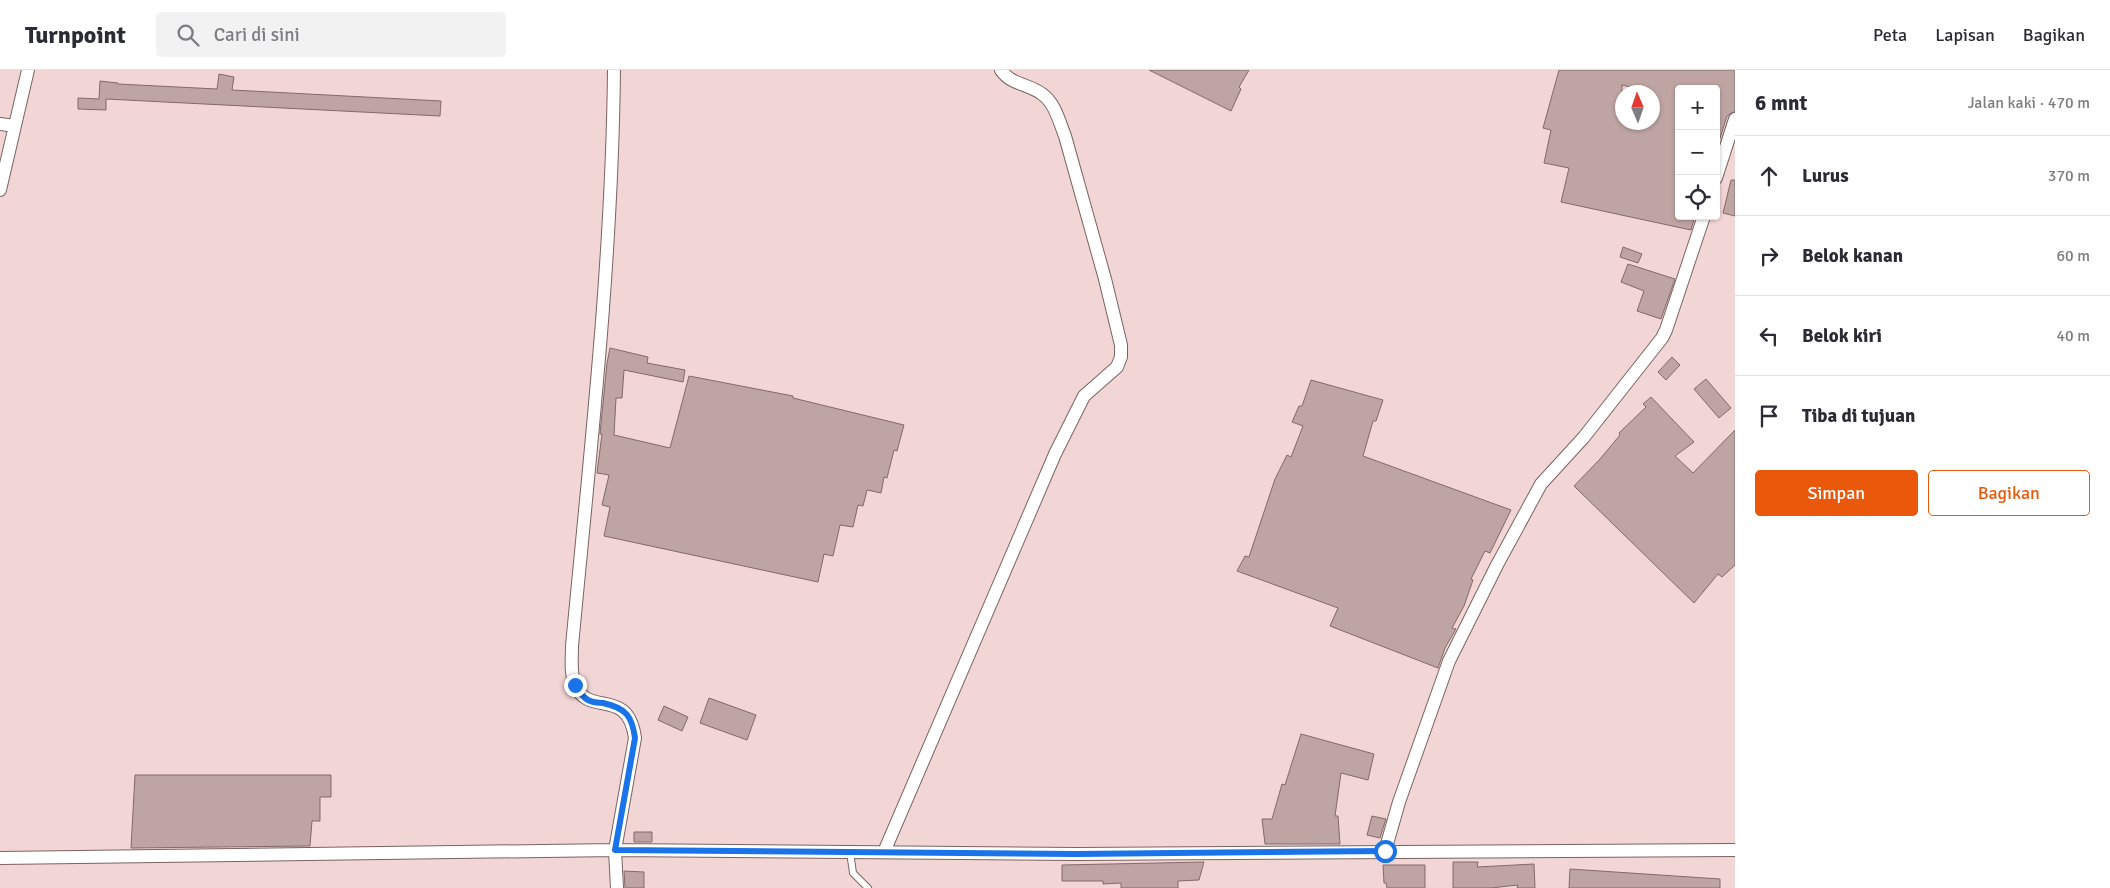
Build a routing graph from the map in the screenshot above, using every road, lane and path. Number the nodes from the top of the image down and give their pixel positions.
1 (28, 70) edge
2 (614, 70) edge
3 (1001, 70) edge
4 (1735, 119) edge
5 (0, 124) edge
6 (15, 126) junction
7 (1717, 175) edge
8 (0, 190) edge
9 (1703, 220) edge
10 (615, 850) junction
11 (1735, 850) edge
12 (1385, 851) junction
13 (850, 852) junction
14 (884, 852) junction
15 (0, 858) edge
16 (617, 888) edge
17 (868, 888) edge

1 - 6 street
2 - 10 street
3 - 14 street
4 - 7 street
5 - 6 street
6 - 8 street
9 - 12 street
10 - 13 street
10 - 15 street
10 - 16 street
11 - 12 street
12 - 14 street
13 - 14 street
13 - 17 lane

